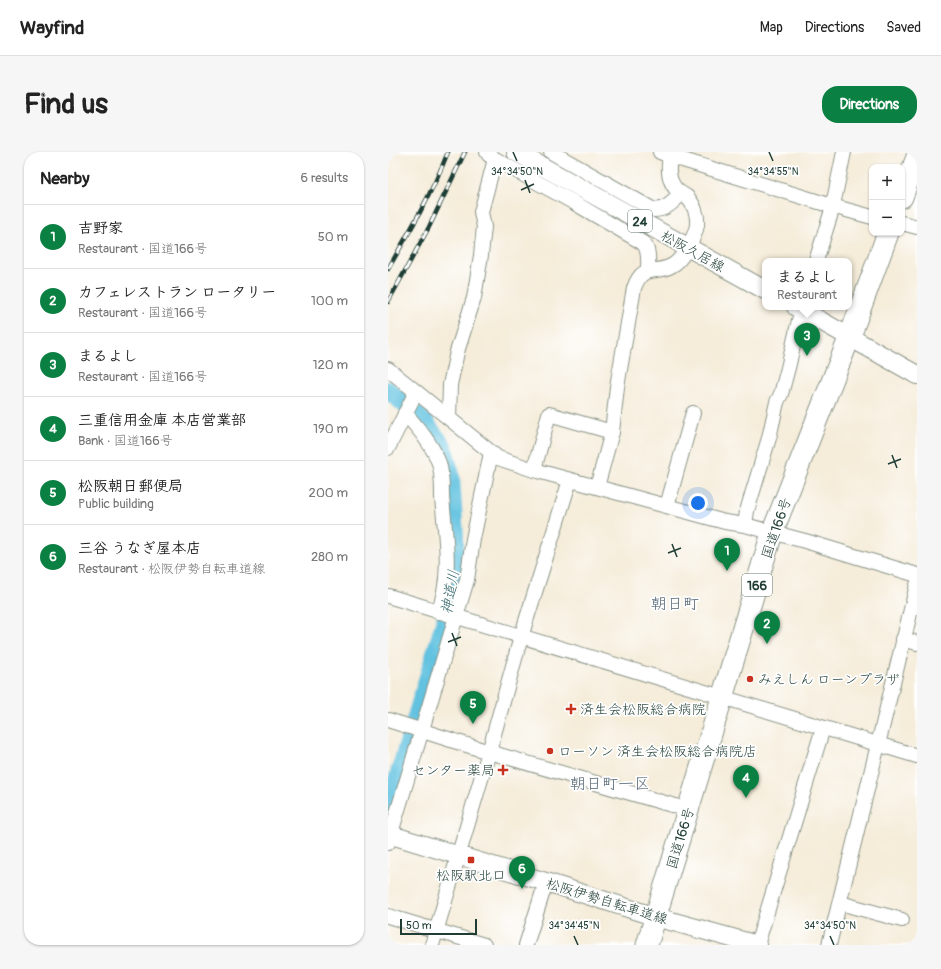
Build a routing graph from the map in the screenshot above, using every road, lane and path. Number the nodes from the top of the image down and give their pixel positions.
1 (516, 152) edge
2 (551, 152) edge
3 (844, 152) edge
4 (667, 153) edge
5 (491, 156) edge
6 (917, 157) edge
7 (905, 188) edge
8 (681, 194) junction
9 (832, 206) junction
10 (869, 216) edge
11 (905, 224) edge
12 (917, 227) edge
13 (887, 236) edge
14 (687, 248) junction
15 (817, 258) edge
16 (648, 271) junction
17 (762, 288) edge
18 (798, 314) edge
19 (850, 336) junction
20 (388, 369) edge
21 (917, 374) edge
22 (416, 392) junction
23 (405, 413) junction
24 (693, 413) dead end
25 (449, 418) junction
26 (612, 432) junction
27 (388, 448) edge
28 (491, 453) junction
29 (534, 470) junction
30 (570, 480) junction
31 (597, 487) junction
32 (666, 506) junction
33 (745, 525) junction
34 (772, 533) junction
35 (917, 575) edge
36 (917, 585) edge
37 (388, 596) edge
38 (447, 615) junction
39 (521, 637) junction
40 (903, 639) junction
41 (917, 643) edge
42 (723, 698) junction
43 (388, 720) edge
44 (823, 728) junction
45 (416, 729) junction
46 (878, 745) junction
47 (490, 752) junction
48 (917, 756) edge
49 (689, 810) junction
50 (389, 838) edge
51 (458, 855) junction
52 (546, 882) junction
53 (840, 903) junction
54 (388, 916) edge
55 (656, 917) junction
56 (902, 920) dead end
57 (436, 931) junction
58 (432, 945) edge
59 (484, 945) edge
60 (526, 945) edge
61 (647, 945) edge
62 (757, 945) edge
63 (829, 945) edge

1 - 14 main road, 松阪久居線 / 24
2 - 8 street
3 - 9 street
4 - 8 street
4 - 9 street
5 - 16 street
5 - 25 street
6 - 7 highway
8 - 14 street
9 - 10 street
9 - 15 street
11 - 12 street
13 - 19 highway, 国道166号 / 166
14 - 16 street
14 - 17 main road, 松阪久居線 / 24
16 - 26 street
18 - 19 main road
18 - 33 street
19 - 21 main road
19 - 34 highway, 国道166号 / 166
20 - 22 street
22 - 23 street
22 - 25 street
23 - 27 street
23 - 38 street
24 - 32 street
25 - 28 street
26 - 29 street
26 - 31 street
28 - 29 street
28 - 38 street
29 - 30 street
30 - 31 street
30 - 39 street
31 - 32 street
32 - 33 street
33 - 34 street
34 - 35 street
34 - 42 highway, 国道166号 / 166
36 - 40 street
37 - 38 street
38 - 39 street
38 - 45 street
39 - 42 street
39 - 47 street
40 - 41 street
40 - 46 street
42 - 44 street
42 - 49 highway, 国道166号 / 166
43 - 45 street
44 - 46 street
44 - 62 street
45 - 47 street
45 - 50 street
46 - 48 street
46 - 53 street
47 - 49 street
47 - 51 street
49 - 55 highway, 国道166号 / 166
50 - 51 main road, 松阪伊勢自転車道線
51 - 52 main road, 松阪伊勢自転車道線
51 - 57 street
52 - 55 main road, 松阪伊勢自転車道線
52 - 60 street
53 - 56 street
53 - 63 street
54 - 57 street
55 - 61 highway, 国道166号 / 166
55 - 62 main road, 松阪伊勢自転車道線
57 - 58 street
57 - 59 street

